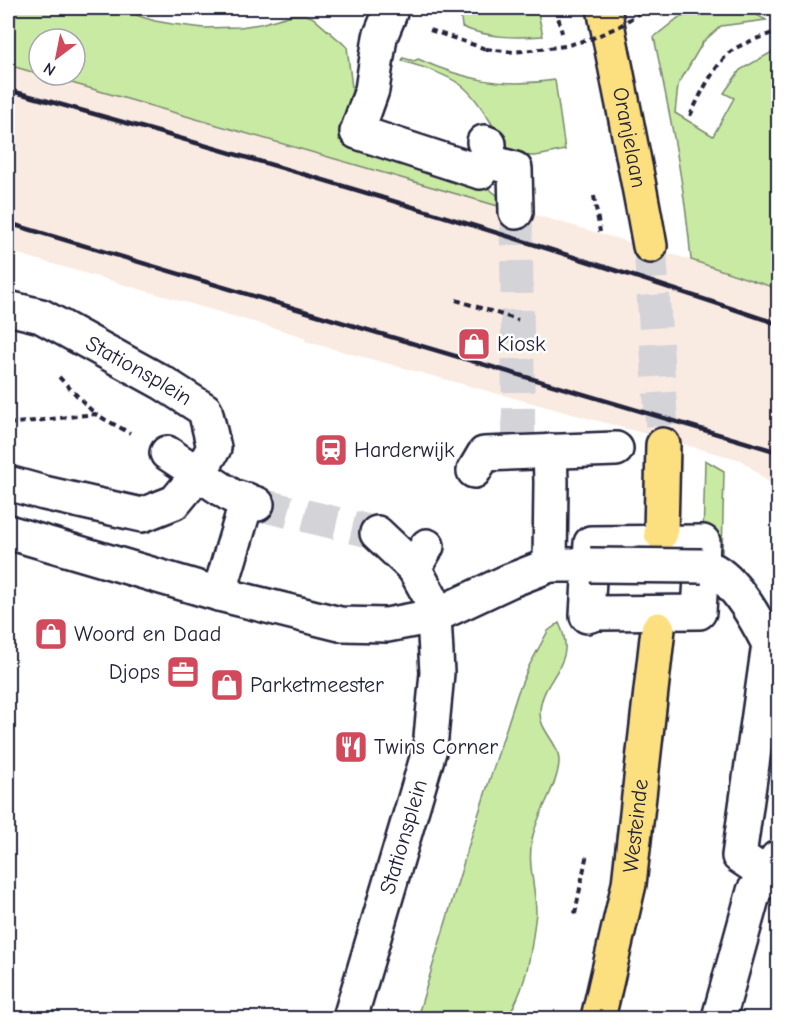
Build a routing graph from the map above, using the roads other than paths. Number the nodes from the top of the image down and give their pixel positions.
1 (604, 8) edge
2 (390, 13) dead end
3 (516, 200) dead end
4 (650, 246) tunnel mouth
5 (8, 308) edge
6 (663, 444) tunnel mouth
7 (616, 449) dead end
8 (167, 453) road end
9 (570, 457) junction
10 (474, 471) dead end
11 (199, 473) junction
12 (8, 483) edge
13 (8, 532) edge
14 (377, 533) tunnel mouth
15 (662, 533) tunnel mouth
16 (575, 561) junction
17 (702, 566) junction
18 (219, 594) junction
19 (434, 616) junction
20 (658, 629) tunnel mouth
21 (774, 871) edge
22 (350, 1018) edge
23 (598, 1018) edge
24 (719, 1018) edge

1 - 4 main road, Oranjelaan
2 - 3 street
5 - 11 street, Stationsplein
6 - 15 main road
7 - 9 street
8 - 11 street
9 - 10 street
9 - 16 street
11 - 12 street, Stationsplein
11 - 18 street
13 - 18 street
14 - 19 street, Stationsplein
16 - 17 street, bridge
16 - 17 street
16 - 19 street
17 - 21 street
18 - 19 street
19 - 22 street, Stationsplein
20 - 23 main road, Westeinde
21 - 24 street

